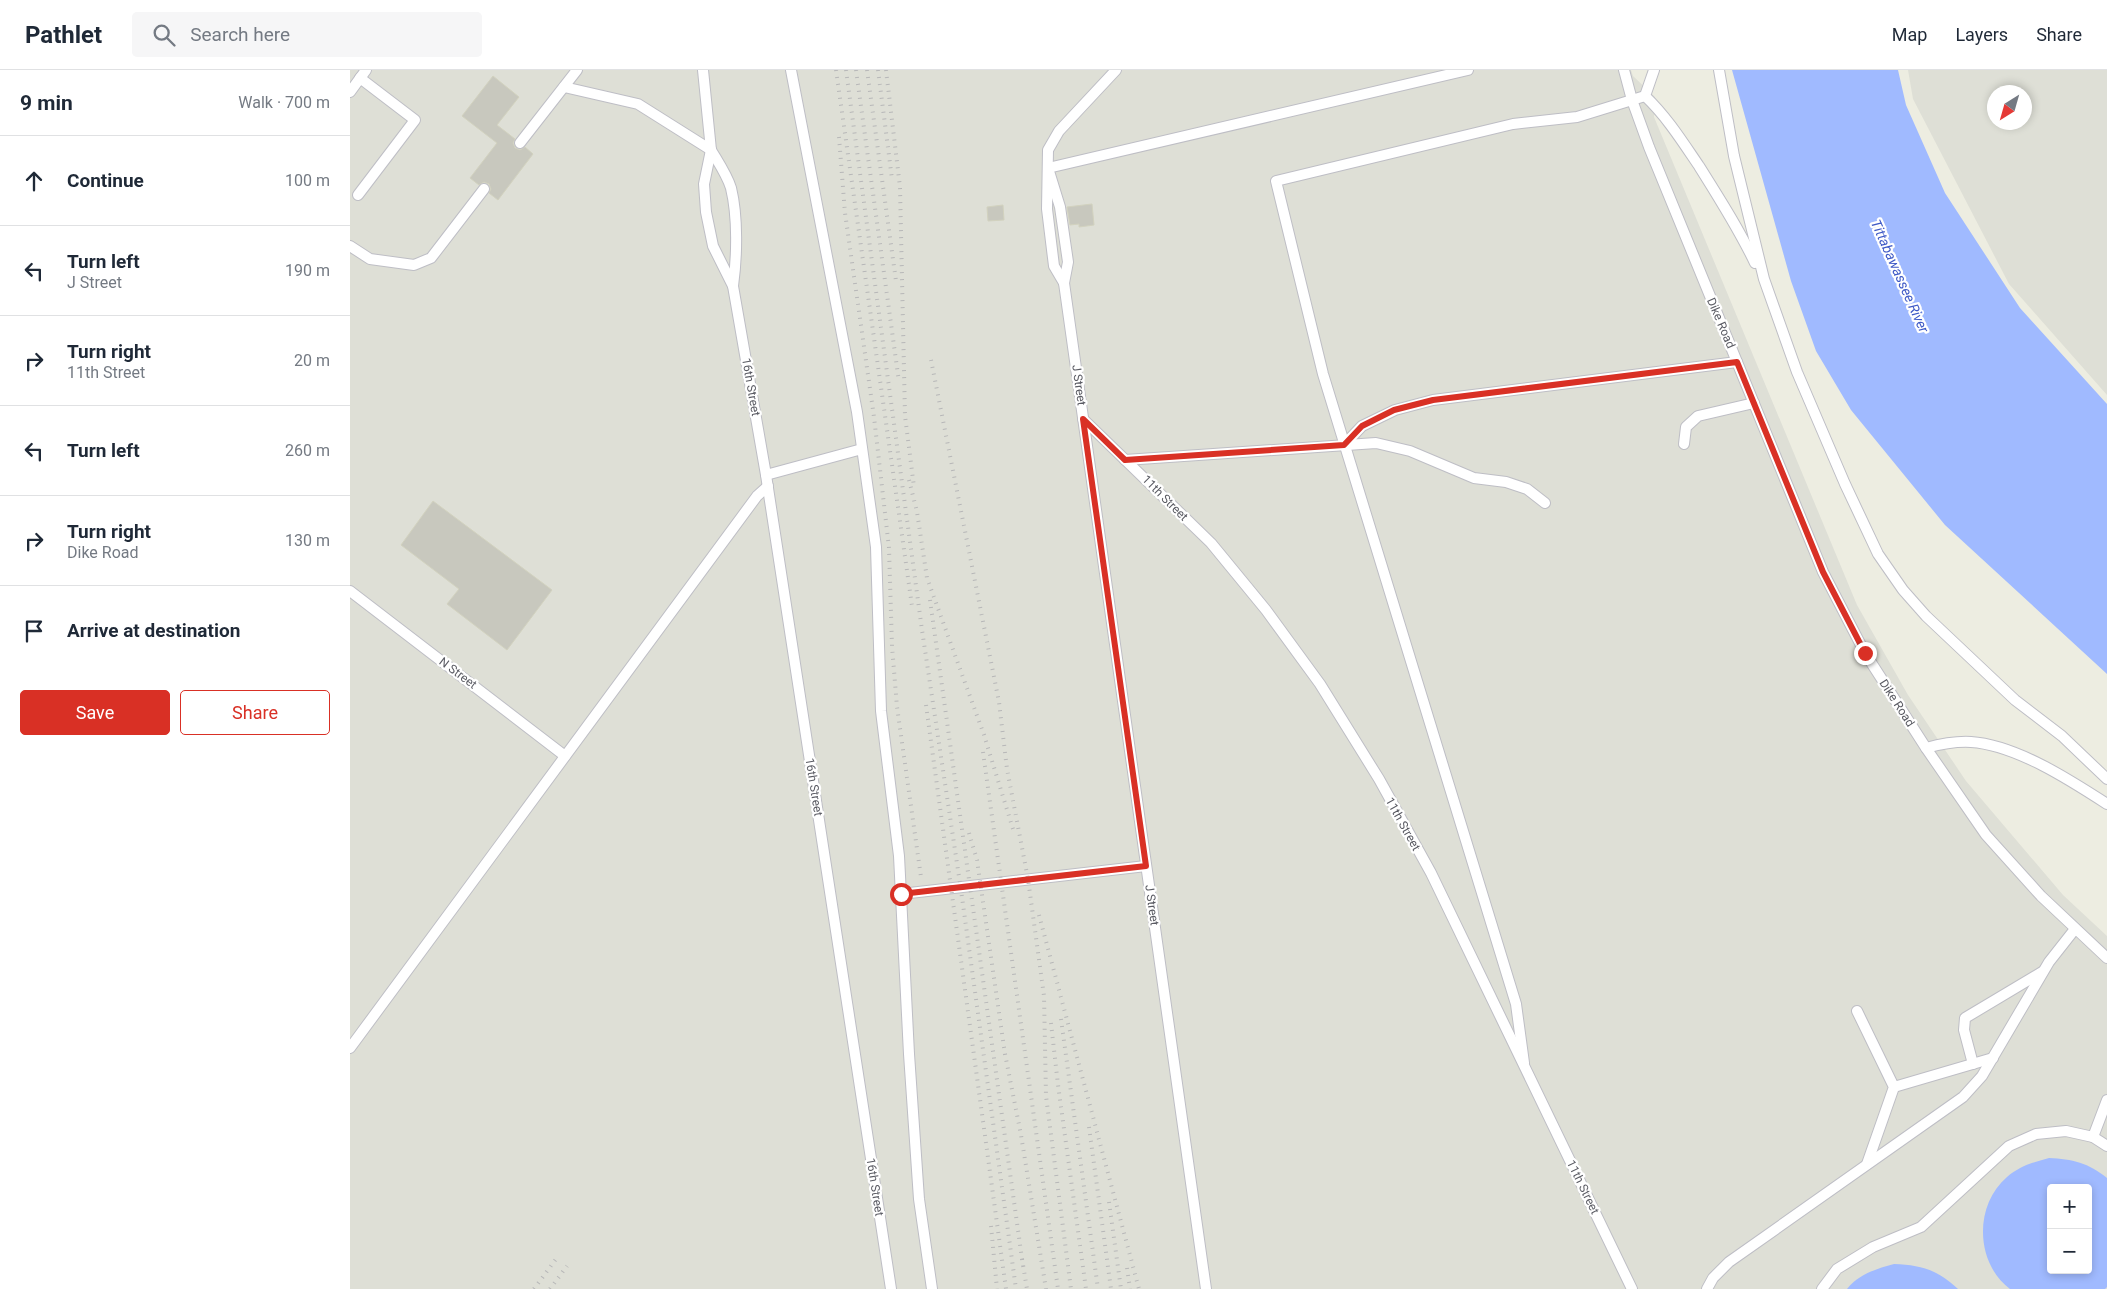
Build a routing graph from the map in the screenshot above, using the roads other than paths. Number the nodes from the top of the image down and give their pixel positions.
1 (577, 70) edge
2 (703, 70) edge
3 (791, 70) edge
4 (1116, 70) edge
5 (1468, 70) edge
6 (1624, 70) edge
7 (1654, 70) edge
8 (1719, 70) edge
9 (363, 74) edge
10 (564, 87) junction
11 (350, 92) edge
12 (1645, 96) junction
13 (1632, 100) junction
14 (520, 143) dead end
15 (711, 150) junction
16 (1048, 168) junction
17 (484, 189) dead end
18 (358, 195) dead end
19 (350, 246) edge
20 (1764, 280) junction
21 (733, 286) junction
22 (1737, 362) junction
23 (1754, 403) junction
24 (1083, 419) junction
25 (1684, 444) dead end
26 (1344, 445) junction
27 (862, 449) junction
28 (1125, 460) junction
29 (766, 475) junction
30 (768, 486) junction
31 (1545, 503) dead end
32 (350, 591) edge
33 (1926, 748) junction
34 (566, 756) junction
35 (2107, 779) edge
36 (2107, 804) edge
37 (1146, 866) junction
38 (901, 894) junction
39 (2075, 929) junction
40 (2107, 958) edge
41 (2044, 970) junction
42 (1858, 1011) dead end
43 (350, 1048) edge
44 (1993, 1058) junction
45 (1524, 1063) junction
46 (1973, 1064) junction
47 (1894, 1087) junction
48 (2107, 1100) edge
49 (2093, 1138) junction
50 (2107, 1146) edge
51 (1867, 1164) junction
52 (890, 1289) edge
53 (932, 1289) edge
54 (1206, 1289) edge
55 (1632, 1289) edge
56 (1707, 1289) edge
57 (1822, 1289) edge

1 - 10 lane
2 - 15 lane, 16th Street
3 - 27 lane
4 - 16 lane, J Street
5 - 16 lane
6 - 13 lane, Dike Road
7 - 12 lane
8 - 20 lane
9 - 11 lane
9 - 18 lane
10 - 14 lane
10 - 15 lane
12 - 13 lane
12 - 20 lane
13 - 22 lane, Dike Road
13 - 26 lane
15 - 21 lane, 16th Street
15 - 21 lane, 16th Street
16 - 24 lane, J Street
17 - 19 lane
20 - 35 lane
21 - 29 lane, 16th Street
22 - 23 lane, Dike Road
22 - 26 lane
23 - 25 lane
23 - 33 lane, Dike Road
24 - 28 lane, 11th Street
24 - 37 lane, J Street
26 - 28 lane
26 - 31 lane
26 - 45 lane
27 - 29 lane
27 - 38 lane
28 - 45 lane, 11th Street
29 - 30 lane, 16th Street
30 - 34 lane
30 - 52 lane, 16th Street
32 - 34 lane, N Street
33 - 36 lane
33 - 39 lane, Dike Road
34 - 43 lane
37 - 38 lane
37 - 54 lane, J Street
38 - 53 lane
39 - 40 lane, Dike Road
39 - 41 lane
41 - 44 lane
41 - 46 lane
42 - 47 lane
44 - 46 lane
44 - 51 lane
45 - 55 lane, 11th Street
46 - 47 lane
47 - 51 lane
48 - 49 lane
49 - 50 lane
49 - 57 lane
51 - 56 lane

